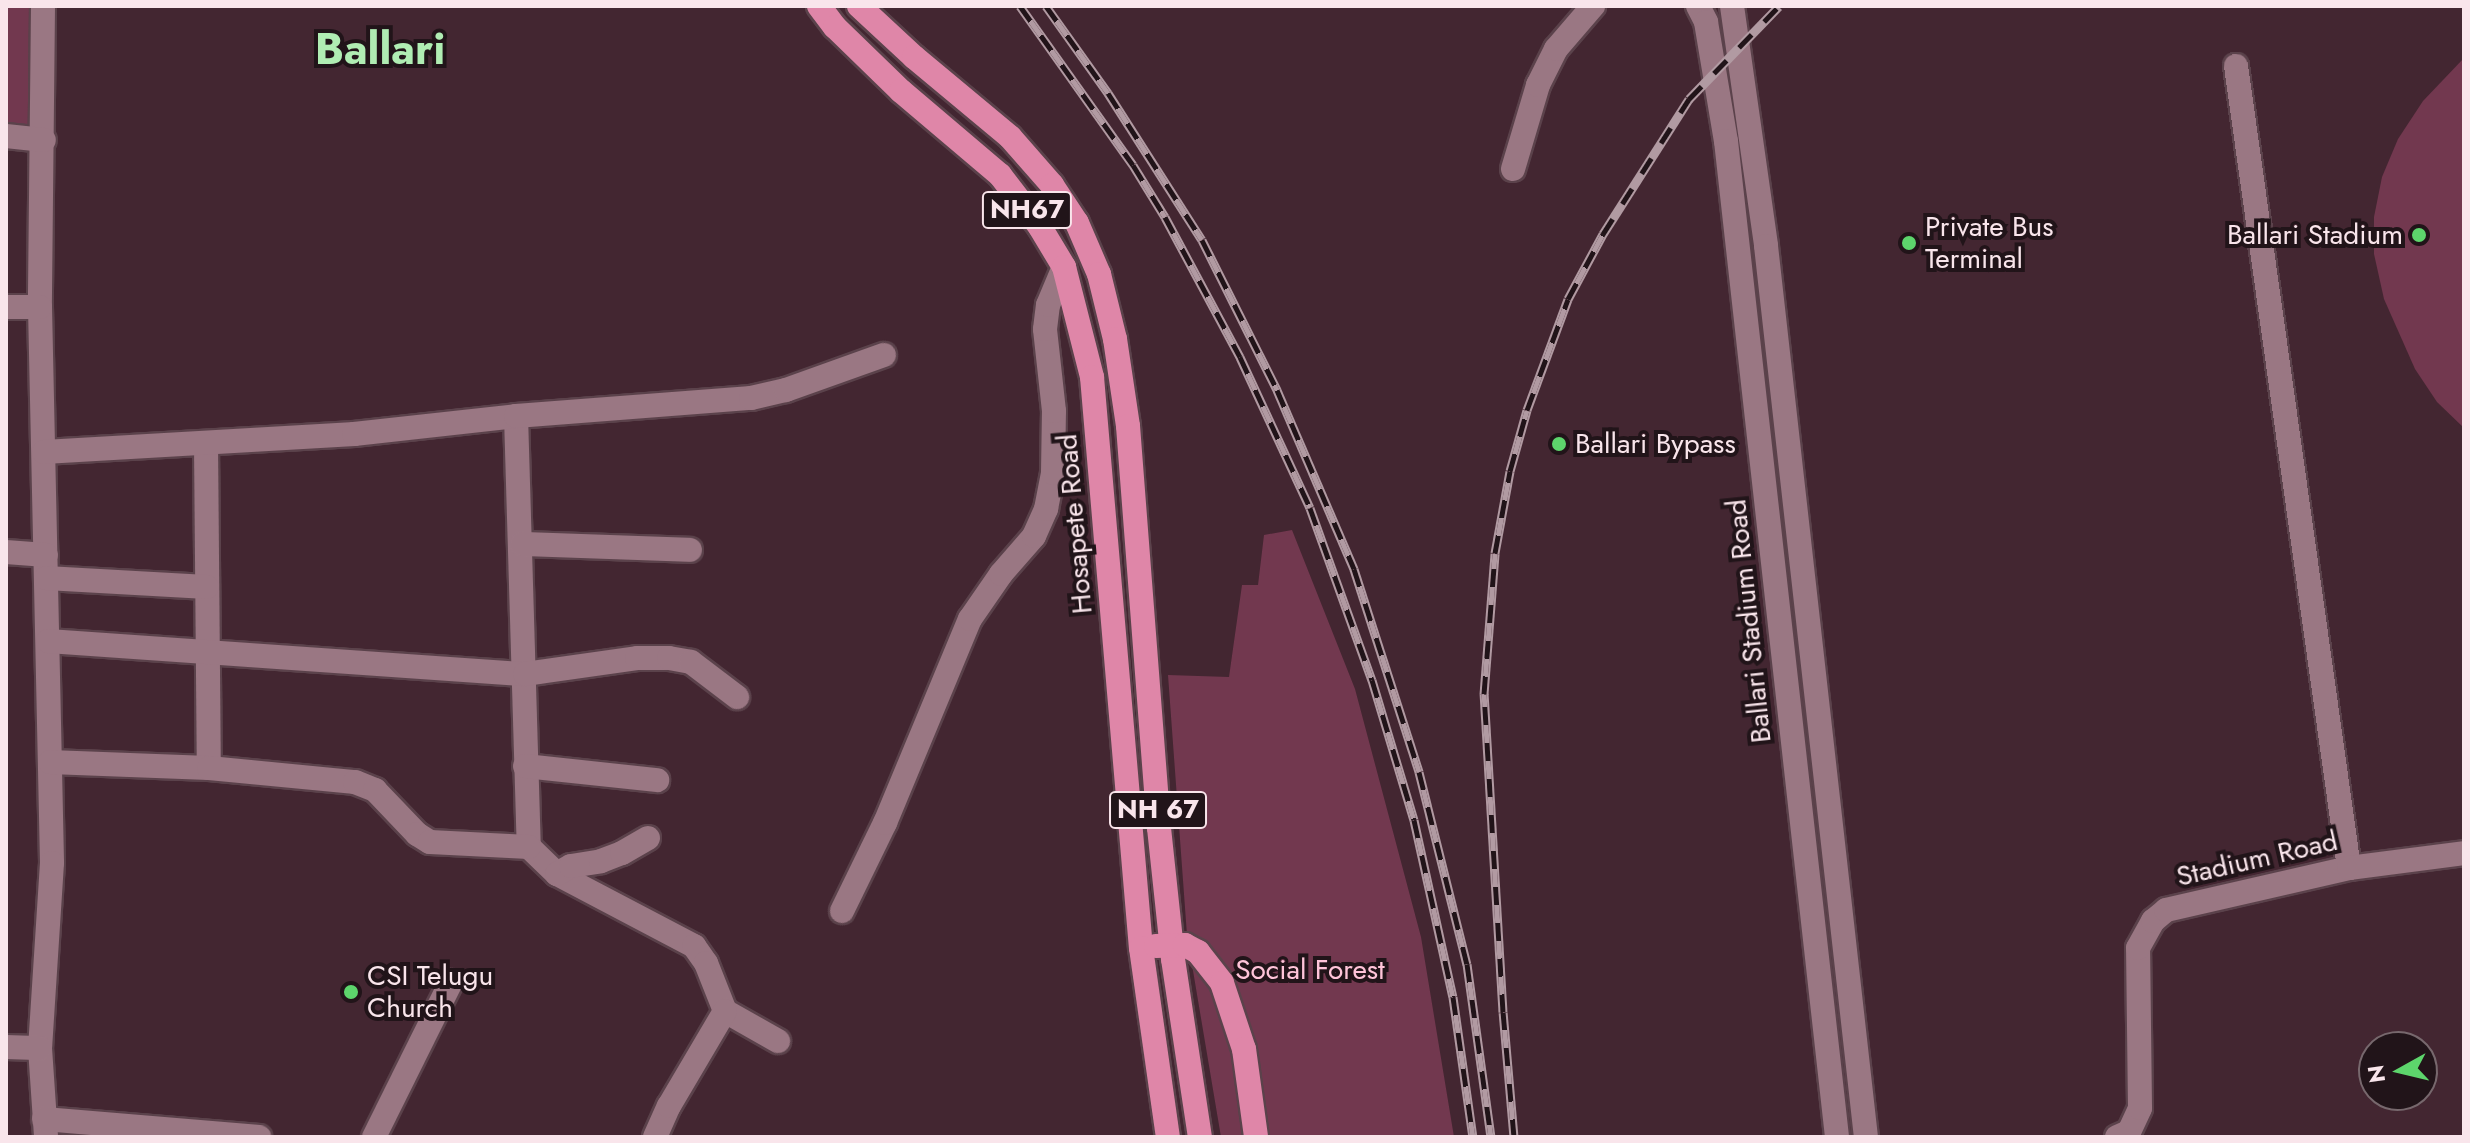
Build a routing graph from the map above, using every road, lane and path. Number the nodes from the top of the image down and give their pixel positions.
1 (43, 6) edge
2 (819, 6) edge
3 (859, 6) edge
4 (1593, 6) edge
5 (1698, 6) edge
6 (1732, 6) edge
7 (2236, 66) dead end
8 (6, 136) edge
9 (44, 140) junction
10 (1513, 169) dead end
11 (1766, 246) junction
12 (1738, 248) junction
13 (1064, 267) junction
14 (6, 307) edge
15 (40, 307) junction
16 (884, 355) dead end
17 (516, 416) junction
18 (206, 443) junction
19 (44, 452) junction
20 (1134, 481) joint
21 (522, 544) junction
22 (690, 550) dead end
23 (6, 552) edge
24 (46, 566) junction
25 (207, 587) junction
26 (48, 641) junction
27 (208, 652) junction
28 (525, 674) junction
29 (737, 697) dead end
30 (50, 762) junction
31 (525, 766) junction
32 (209, 768) junction
33 (657, 780) dead end
34 (648, 838) dead end
35 (529, 847) junction
36 (2464, 853) edge
37 (2349, 868) junction
38 (557, 874) junction
39 (842, 911) dead end
40 (1171, 944) junction
41 (1141, 948) junction
42 (451, 982) dead end
43 (725, 1011) junction
44 (778, 1041) dead end
45 (6, 1047) edge
46 (40, 1048) junction
47 (45, 1128) edge
48 (82, 1129) edge
49 (259, 1137) edge
50 (374, 1137) edge
51 (655, 1137) edge
52 (1168, 1137) edge
53 (1200, 1137) edge
54 (1256, 1137) edge
55 (1837, 1137) edge
56 (1866, 1137) edge
57 (2117, 1137) edge

1 - 9 street
2 - 13 highway, Hosapete Road / NH67
3 - 20 highway, NH67
4 - 10 street
5 - 12 street, Ballari Stadium Road
6 - 11 street, Ballari Stadium Road
7 - 37 street
8 - 9 street
9 - 15 street
11 - 12 street
11 - 56 street, Ballari Stadium Road
12 - 55 street, Ballari Stadium Road
13 - 39 street
13 - 41 highway, Hosapete Road / NH67
14 - 15 street
15 - 19 street
16 - 17 street
17 - 18 street
17 - 21 street
18 - 19 street
18 - 25 street
19 - 24 street
20 - 40 highway, NH 67
21 - 22 street
21 - 28 street
23 - 24 street
24 - 25 street
24 - 26 street
25 - 27 street
26 - 27 street
26 - 30 street
27 - 28 street
27 - 32 street
28 - 29 street
28 - 31 street
30 - 32 street
30 - 46 street
31 - 33 street
31 - 35 street
32 - 35 street
34 - 38 street
35 - 38 street
36 - 37 street, Stadium Road
37 - 57 street, Stadium Road
38 - 43 street
40 - 41 highway
40 - 53 highway, NH 67
40 - 54 highway
41 - 52 highway, Hosapete Road / NH67
42 - 50 street
43 - 44 street
43 - 51 street
45 - 46 street
46 - 47 street
47 - 48 street
48 - 49 street

